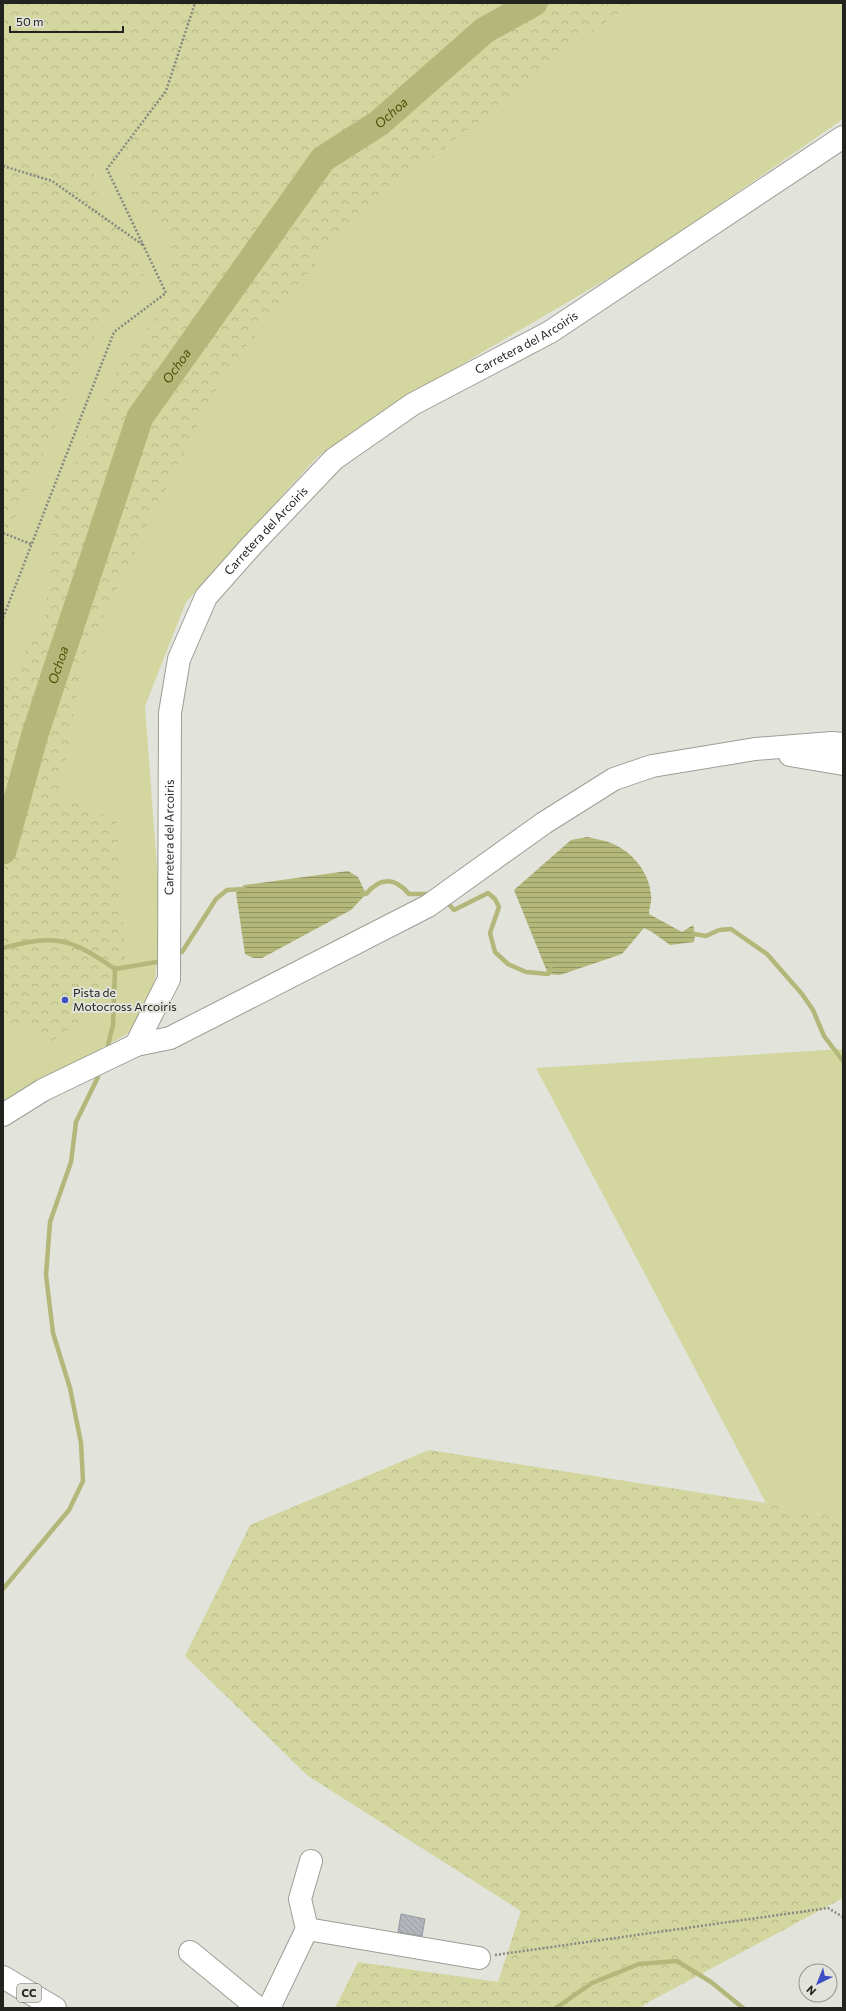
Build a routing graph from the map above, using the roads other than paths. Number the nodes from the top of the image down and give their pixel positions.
1 (843, 136) edge
2 (843, 744) edge
3 (755, 749) junction
4 (843, 764) edge
5 (136, 1045) junction
6 (3, 1115) edge
7 (310, 1861) dead end
8 (307, 1929) junction
9 (190, 1952) dead end
10 (479, 1958) road end
11 (3, 1977) edge
12 (55, 2008) edge
13 (258, 2008) edge
14 (269, 2008) edge

1 - 5 street, Carretera del Arcoiris
2 - 3 street
3 - 4 street
3 - 5 street
5 - 6 street
7 - 8 street
8 - 10 street
8 - 14 street
9 - 13 street
11 - 12 street, CC

